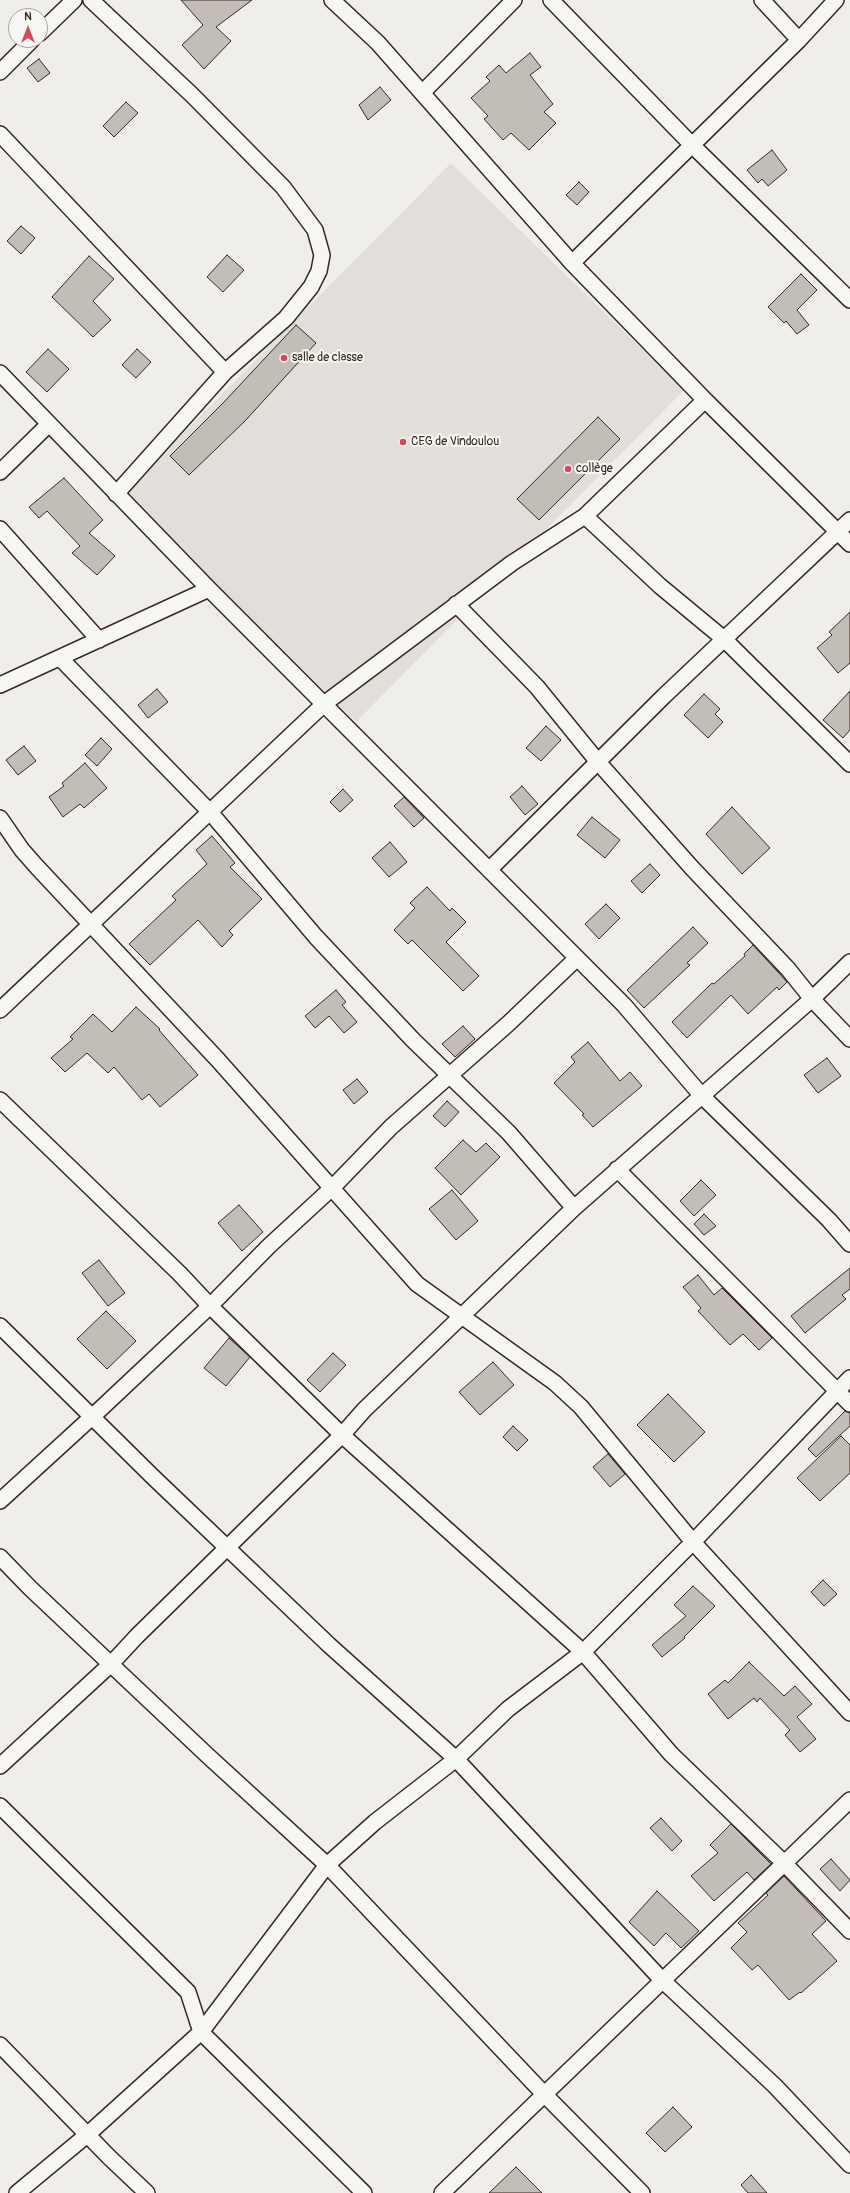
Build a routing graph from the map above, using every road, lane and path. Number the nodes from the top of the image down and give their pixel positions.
1 (74, 0) edge
2 (91, 0) edge
3 (332, 0) edge
4 (514, 0) edge
5 (551, 0) edge
6 (762, 0) edge
7 (836, 0) edge
8 (48, 25) edge
9 (799, 40) junction
10 (24, 48) edge
11 (0, 72) edge
12 (422, 93) junction
13 (0, 134) edge
14 (692, 145) junction
15 (572, 263) junction
16 (850, 300) edge
17 (225, 372) junction
18 (0, 373) edge
19 (705, 400) junction
20 (49, 424) junction
21 (0, 472) edge
22 (116, 494) junction
23 (585, 516) junction
24 (850, 520) edge
25 (0, 529) edge
26 (838, 532) junction
27 (850, 544) edge
28 (209, 589) junction
29 (456, 604) junction
30 (724, 639) junction
31 (99, 640) junction
32 (60, 658) junction
33 (0, 685) edge
34 (324, 704) junction
35 (598, 762) junction
36 (850, 764) edge
37 (210, 812) junction
38 (0, 818) edge
39 (489, 870) junction
40 (92, 924) junction
41 (577, 958) junction
42 (850, 962) edge
43 (812, 999) junction
44 (0, 1010) edge
45 (850, 1039) edge
46 (449, 1076) junction
47 (702, 1096) junction
48 (0, 1100) edge
49 (617, 1169) junction
50 (333, 1187) junction
51 (574, 1208) junction
52 (850, 1244) edge
53 (210, 1306) junction
54 (462, 1318) junction
55 (0, 1326) edge
56 (850, 1378) edge
57 (838, 1390) junction
58 (850, 1404) edge
59 (93, 1416) junction
60 (342, 1435) junction
61 (0, 1501) edge
62 (693, 1542) junction
63 (226, 1547) junction
64 (0, 1557) edge
65 (583, 1652) junction
66 (111, 1664) junction
67 (850, 1713) edge
68 (456, 1759) junction
69 (0, 1766) edge
70 (850, 1800) edge
71 (0, 1806) edge
72 (784, 1862) junction
73 (327, 1865) junction
74 (850, 1931) edge
75 (662, 1980) junction
76 (201, 2032) junction
77 (0, 2045) edge
78 (544, 2094) junction
79 (87, 2135) junction
80 (850, 2165) edge
81 (17, 2193) edge
82 (147, 2193) edge
83 (364, 2193) edge
84 (442, 2193) edge
85 (642, 2193) edge

1 - 8 street
2 - 17 street
3 - 12 street
4 - 12 street
5 - 14 street
6 - 9 street
7 - 9 street
9 - 14 street
10 - 11 street
12 - 15 street
13 - 17 street
14 - 15 street
14 - 16 street
15 - 19 street
17 - 22 street
18 - 20 street
19 - 23 street
19 - 26 street
20 - 21 street
20 - 22 street
22 - 28 street
23 - 29 street
23 - 30 street
24 - 26 street
25 - 31 street
26 - 27 street
26 - 30 street
28 - 31 street
28 - 34 street
29 - 34 street
29 - 35 street
30 - 35 street
30 - 36 street
31 - 32 street
32 - 33 street
32 - 37 street
34 - 37 street
34 - 39 street
35 - 39 street
35 - 43 street
37 - 40 street
37 - 46 street
38 - 40 street
39 - 41 street
40 - 44 street
40 - 50 street
41 - 46 street
41 - 47 street
42 - 43 street
43 - 45 street
43 - 47 street
46 - 50 street
46 - 51 street
47 - 49 street
47 - 52 street
48 - 53 street
49 - 51 street
49 - 57 street
50 - 53 street
50 - 54 street
51 - 54 street
53 - 59 street
53 - 60 street
54 - 60 street
54 - 62 street
55 - 59 street
56 - 57 street
57 - 58 street
57 - 62 street
59 - 61 street
59 - 63 street
60 - 63 street
60 - 65 street
62 - 65 street
62 - 67 street
63 - 66 street
63 - 68 street
64 - 66 street
65 - 68 street
65 - 72 street
66 - 69 street
66 - 73 street
68 - 73 street
68 - 75 street
70 - 72 street
71 - 76 street
72 - 74 street
72 - 75 street
73 - 76 street
73 - 78 street
75 - 78 street
75 - 80 street
76 - 79 street
76 - 83 street
77 - 79 street
78 - 84 street
78 - 85 street
79 - 81 street
79 - 82 street

